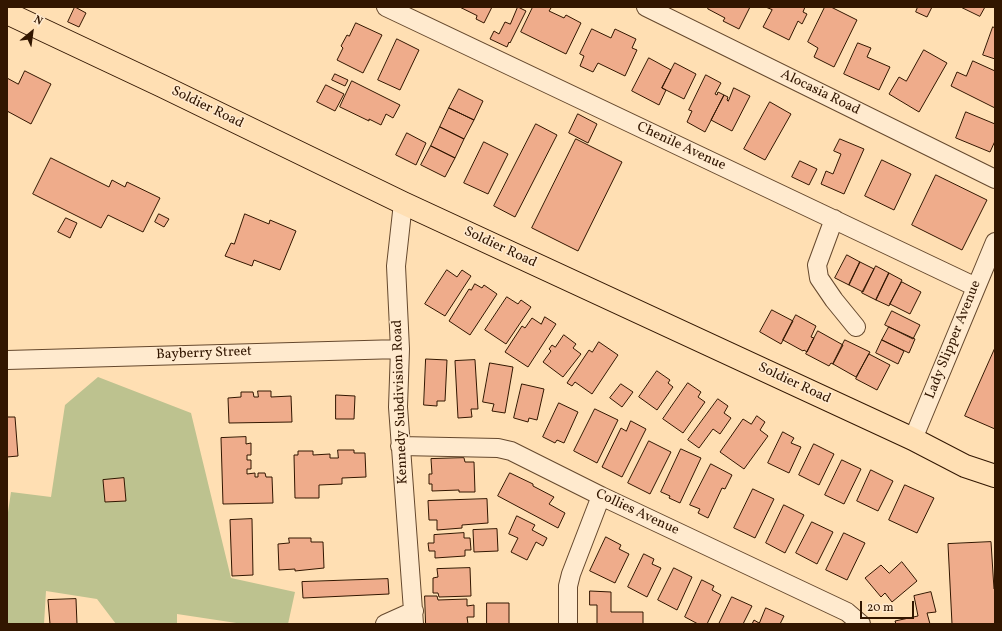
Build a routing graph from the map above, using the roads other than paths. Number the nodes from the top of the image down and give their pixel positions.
1 (386, 7) edge
2 (646, 7) edge
3 (7, 13) edge
4 (995, 179) edge
5 (403, 203) junction
6 (834, 220) junction
7 (995, 242) edge
8 (976, 286) junction
9 (856, 327) dead end
10 (400, 349) junction
11 (7, 360) edge
12 (913, 440) junction
13 (400, 446) junction
14 (995, 476) edge
15 (600, 496) junction
16 (414, 617) edge
17 (385, 624) edge
18 (568, 624) edge
19 (861, 624) edge

1 - 6 street, Chenile Avenue
2 - 4 street, Alocasia Road
3 - 5 main road, Soldier Road
5 - 10 street, Kennedy Subdivision Road
5 - 12 main road, Soldier Road
6 - 8 street, Chenile Avenue
6 - 9 street
7 - 8 street, Lady Slipper Avenue
8 - 12 street, Lady Slipper Avenue
10 - 11 street, Bayberry Street
10 - 13 street, Kennedy Subdivision Road
12 - 14 main road, Soldier Road
13 - 15 street, Collies Avenue
13 - 16 street, Kennedy Subdivision Road
15 - 18 street
15 - 19 street, Collies Avenue
16 - 17 street

